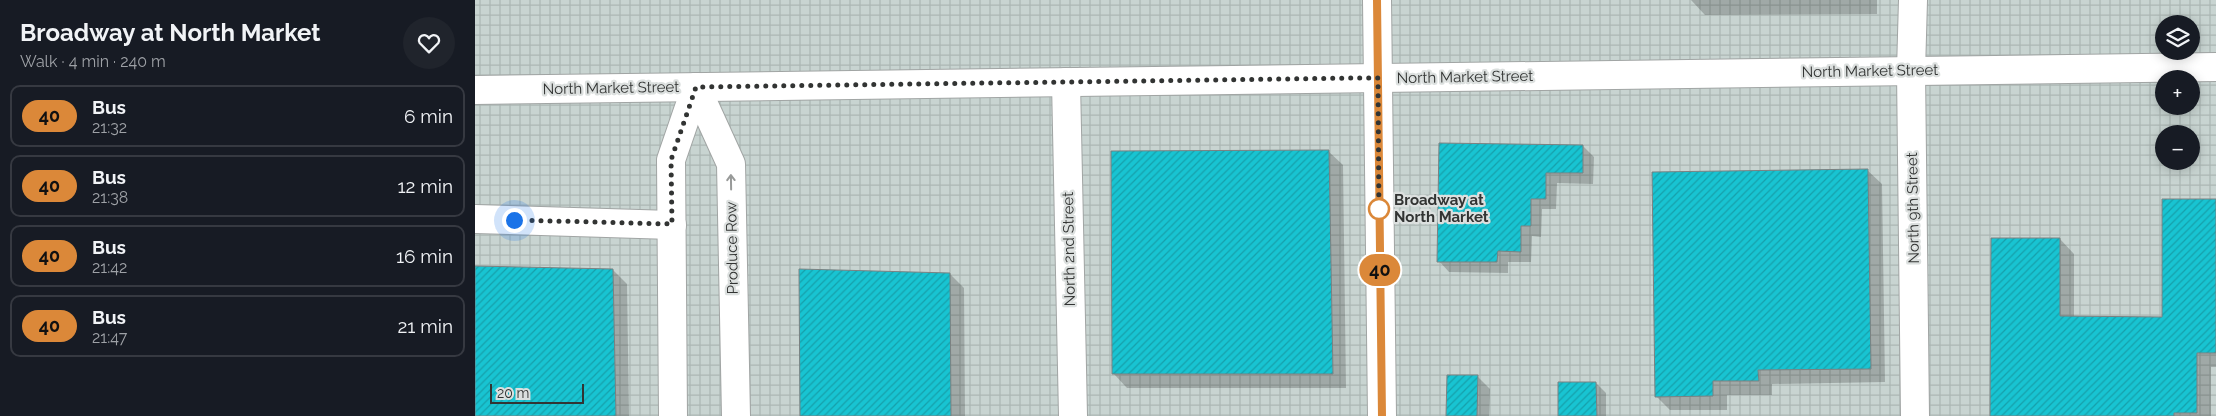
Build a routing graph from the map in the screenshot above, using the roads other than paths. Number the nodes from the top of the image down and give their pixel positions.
1 (1377, 0) edge
2 (1913, 0) edge
3 (2216, 66) edge
4 (1911, 71) junction
5 (1378, 78) junction
6 (1065, 82) junction
7 (696, 87) junction
8 (475, 90) edge
9 (475, 219) edge
10 (672, 224) junction
11 (673, 416) edge
12 (735, 416) edge
13 (1073, 416) edge
14 (1382, 416) edge
15 (1915, 416) edge

1 - 5 street
2 - 4 street, North 9th Street
3 - 4 street, North Market Street
4 - 5 street, North Market Street
4 - 15 street, North 9th Street
5 - 6 street, North Market Street
5 - 14 street
6 - 7 street, North Market Street
6 - 13 street, North 2nd Street
7 - 8 street, North Market Street
7 - 10 street
12 -> 7 street, Produce Row
9 - 10 street
10 - 11 street

